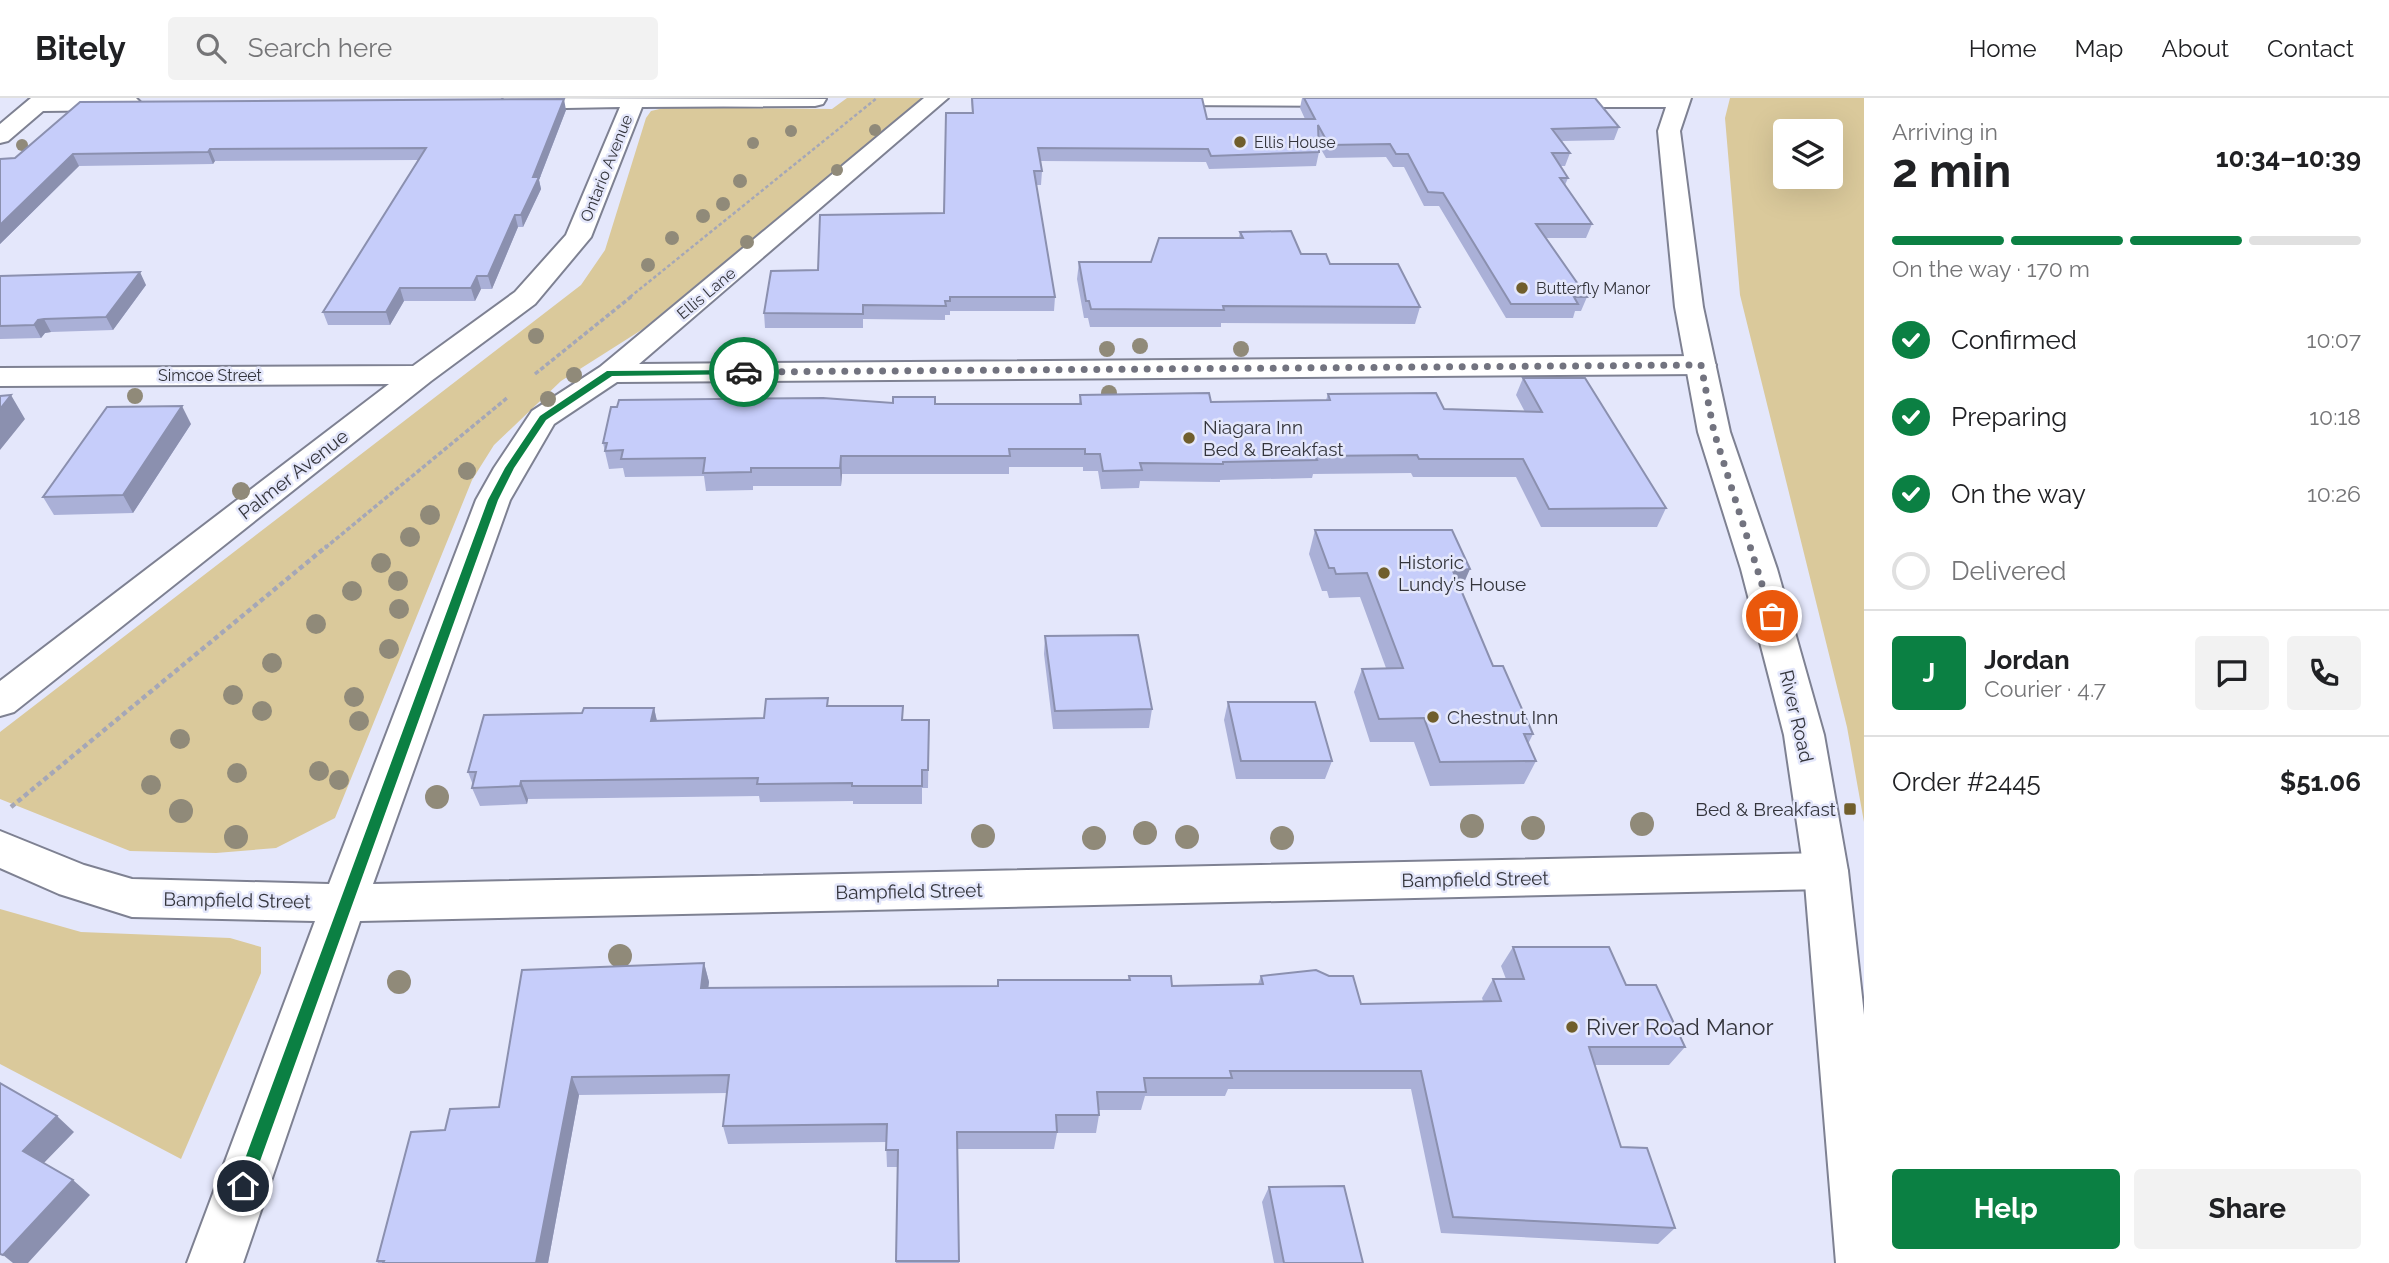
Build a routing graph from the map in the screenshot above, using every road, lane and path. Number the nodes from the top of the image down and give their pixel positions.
1 (877, 98) edge
2 (937, 98) edge
3 (1168, 98) edge
4 (1235, 98) edge
5 (815, 99) edge
6 (1370, 99) edge
7 (1679, 99) edge
8 (634, 100) edge
9 (1519, 100) edge
10 (41, 101) edge
11 (492, 102) edge
12 (147, 103) edge
13 (0, 136) edge
14 (578, 237) joint
15 (1701, 365) junction
16 (610, 373) junction
17 (420, 375) junction
18 (0, 377) edge
19 (530, 378) dead end
20 (509, 396) dead end
21 (0, 702) edge
22 (11, 807) dead end
23 (0, 849) edge
24 (1826, 871) junction
25 (344, 903) junction
26 (215, 1263) edge
27 (1864, 1263) edge

1 - 19 path
2 - 16 street, Ellis Lane
3 - 4 street
4 - 6 street
5 - 8 street
7 - 9 street
7 - 15 street, River Road
8 - 11 street
8 - 14 street, Ontario Avenue
10 - 12 street
10 - 13 street
14 - 17 street, Palmer Avenue
15 - 16 street
15 - 24 street, River Road
16 - 25 street, Ellis Lane
17 - 18 street, Simcoe Street
17 - 21 street, Palmer Avenue
20 - 22 path
23 - 25 street, Bampfield Street
24 - 25 street, Bampfield Street
24 - 27 street, River Road
25 - 26 street

